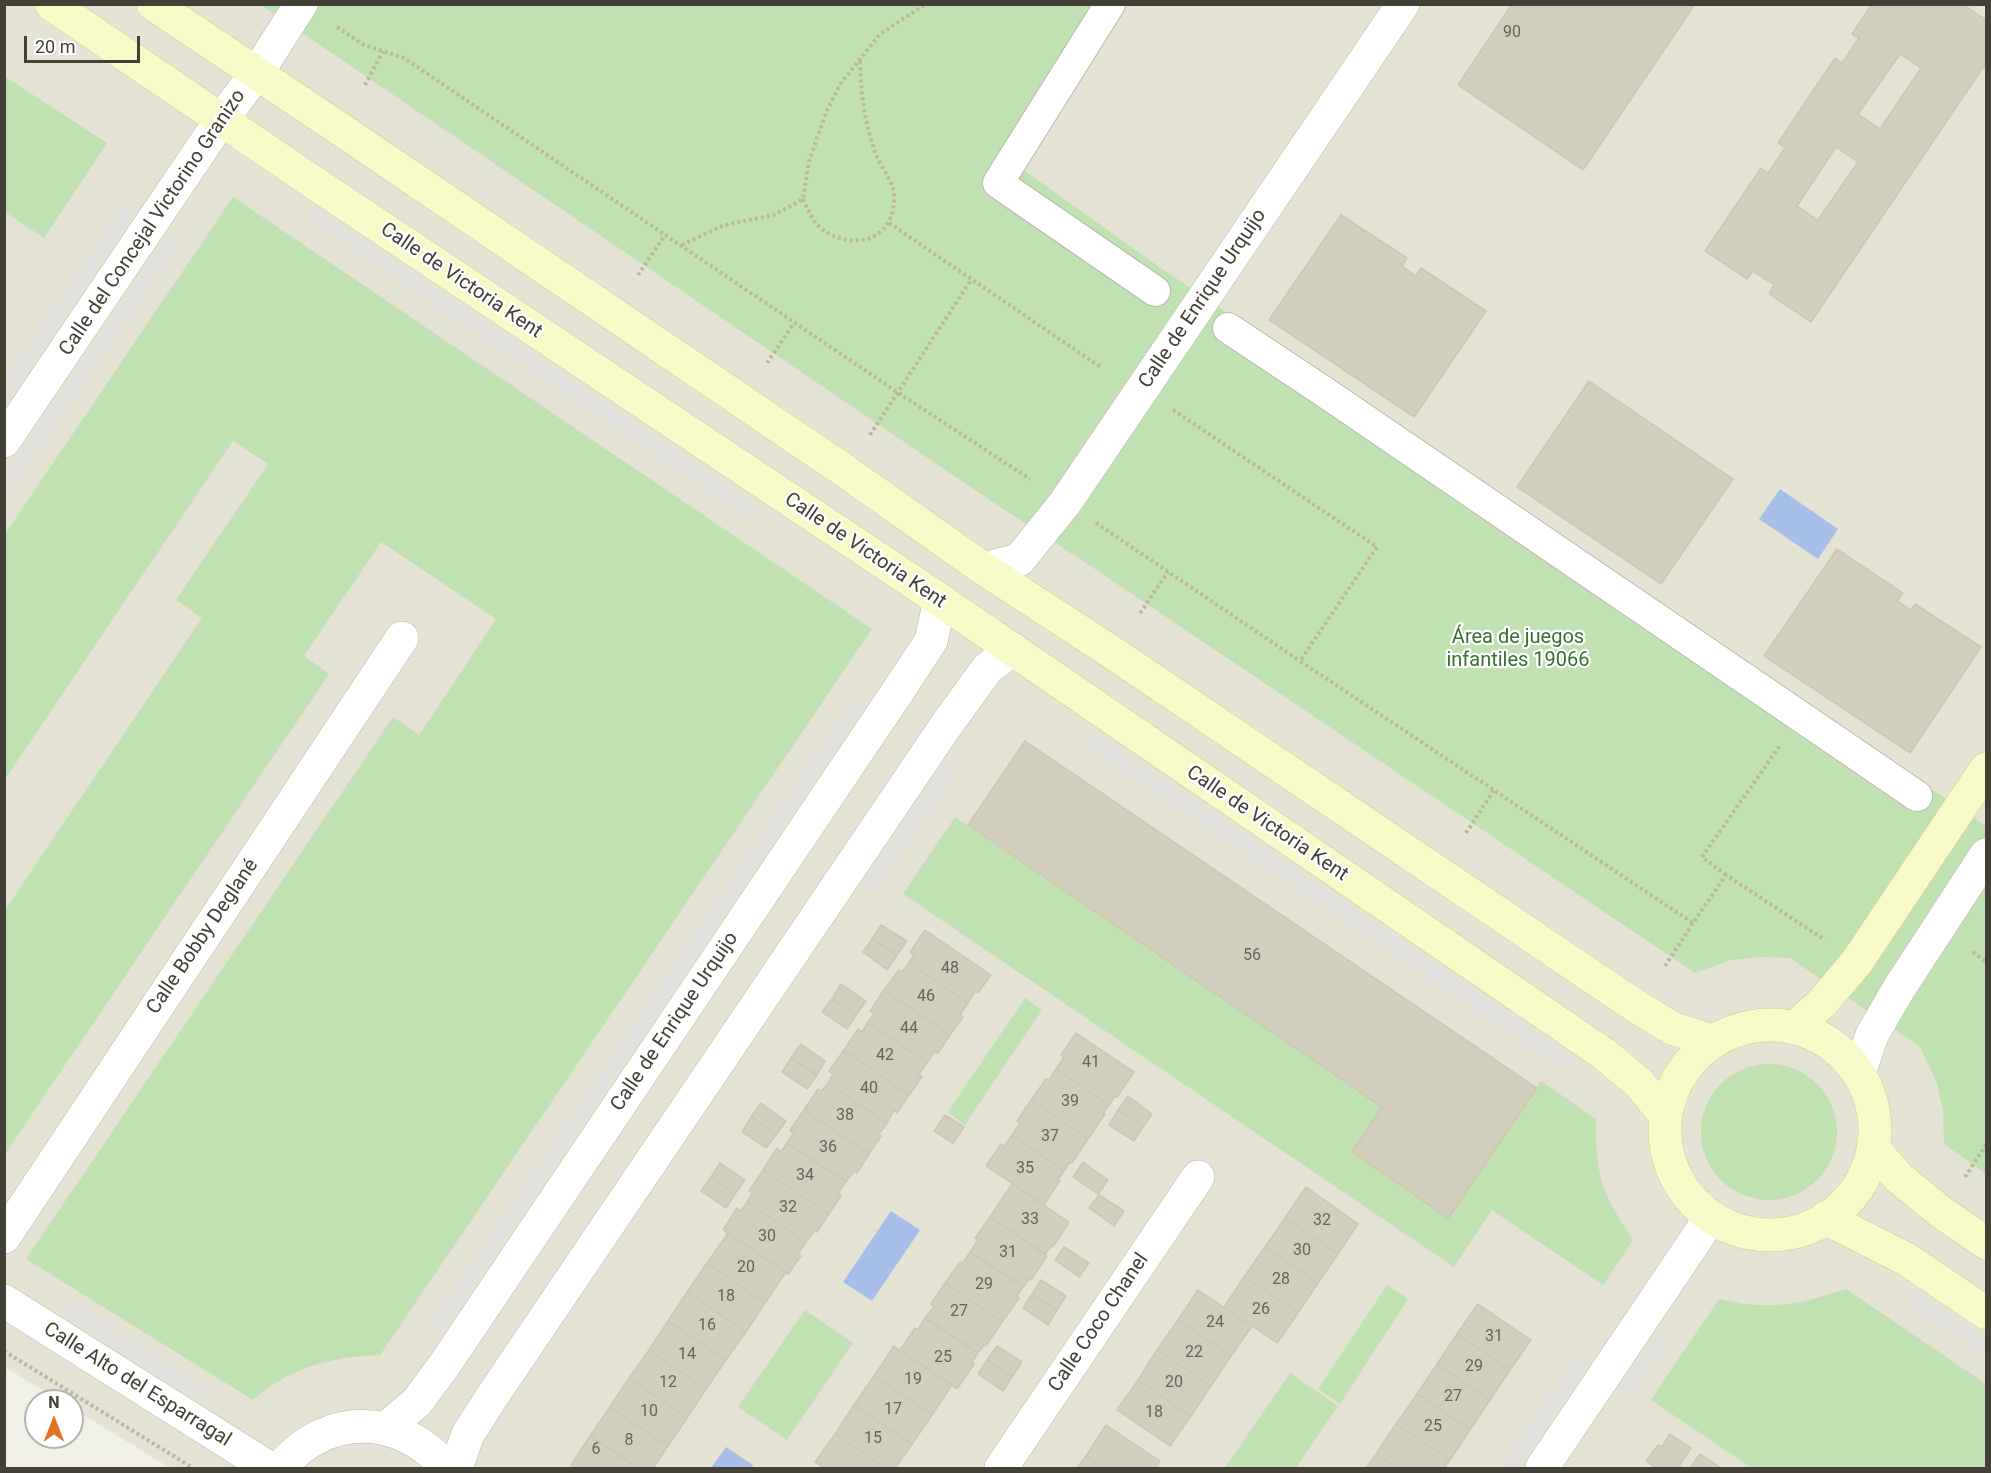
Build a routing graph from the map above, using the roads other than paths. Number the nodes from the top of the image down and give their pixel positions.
1 (51, 4) edge
2 (153, 4) edge
3 (301, 4) edge
4 (1110, 4) edge
5 (1403, 4) edge
6 (257, 73) junction
7 (221, 120) junction
8 (1155, 291) dead end
9 (1228, 328) dead end
10 (4, 441) edge
11 (984, 569) junction
12 (940, 600) junction
13 (402, 638) dead end
14 (1012, 649) junction
15 (1986, 769) edge
16 (1917, 796) dead end
17 (1986, 855) edge
18 (1795, 1028) junction
19 (1713, 1041) junction
20 (1859, 1073) junction
21 (1665, 1115) junction
22 (1874, 1149) junction
23 (1198, 1177) dead end
24 (1711, 1217) junction
25 (1825, 1218) junction
26 (4, 1236) edge
27 (1986, 1243) edge
28 (4, 1301) edge
29 (1986, 1313) edge
30 (386, 1429) junction
31 (269, 1468) edge
32 (280, 1468) edge
33 (447, 1468) edge
34 (456, 1468) edge
35 (1001, 1468) edge
36 (1542, 1468) edge

1 - 7 main road, Calle de Victoria Kent
2 - 6 main road
3 - 6 street, Calle del Concejal Victorino Granizo
4 - 8 street
5 - 11 street, Calle de Enrique Urquijo
6 - 7 street, Calle del Concejal Victorino Granizo
6 - 11 main road
7 - 10 street, Calle del Concejal Victorino Granizo
7 - 12 main road, Calle de Victoria Kent
9 - 16 street
11 - 19 main road
12 - 14 main road, Calle de Victoria Kent
12 - 30 street, Calle de Enrique Urquijo
13 - 26 street, Calle Bobby Deglané
14 - 21 main road, Calle de Victoria Kent
14 - 34 street
15 - 18 main road
17 - 20 street
18 - 19 main road
18 - 20 main road
19 - 21 main road
20 - 22 main road
21 - 24 main road
22 - 25 main road
22 - 27 main road
23 - 35 street, Calle Coco Chanel
24 - 25 main road
24 - 36 street
25 - 29 main road
28 - 31 street, Calle Alto del Esparragal
30 - 32 street
30 - 33 street

